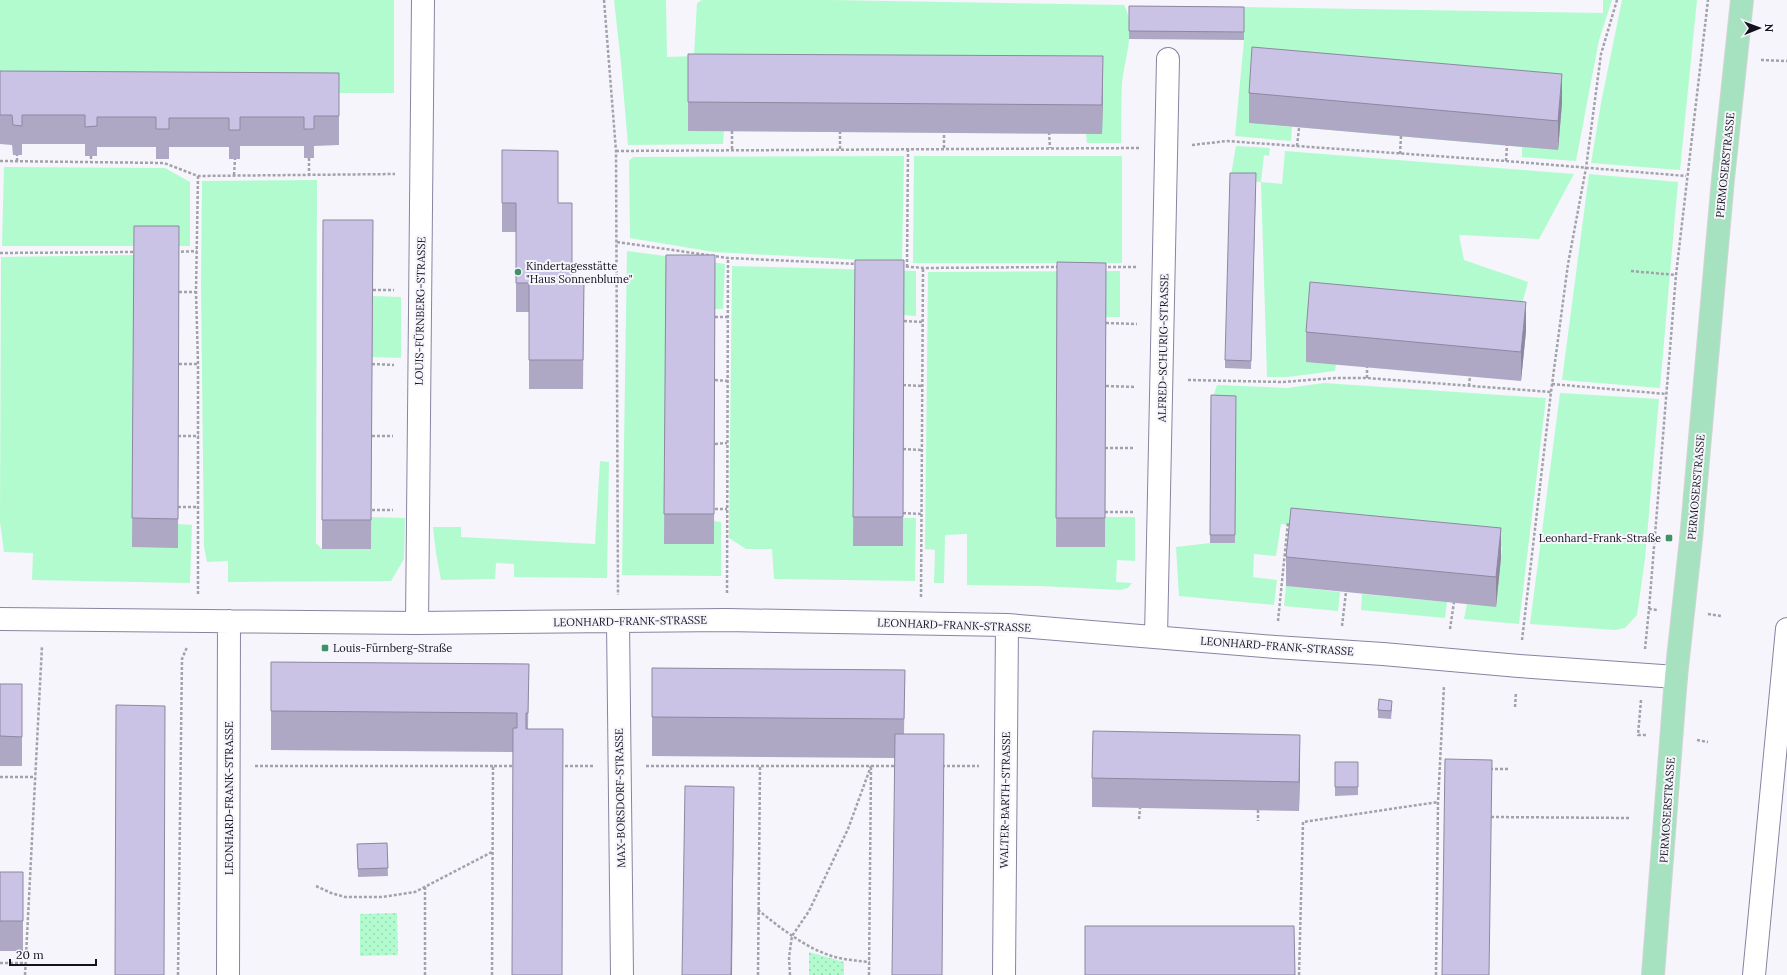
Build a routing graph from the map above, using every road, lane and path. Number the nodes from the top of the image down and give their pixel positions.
1 (423, 0) edge
2 (604, 0) edge
3 (1617, 0) edge
4 (1708, 0) edge
5 (1742, 0) edge
6 (1168, 60) dead end
7 (1299, 128) dead end
8 (732, 131) dead end
9 (840, 131) dead end
10 (944, 132) dead end
11 (1049, 132) dead end
12 (1401, 136) dead end
13 (1508, 145) dead end
14 (1297, 146) junction
15 (908, 148) junction
16 (944, 148) junction
17 (1050, 148) junction
18 (1167, 148) junction
19 (840, 149) junction
20 (732, 150) junction
21 (616, 151) junction
22 (1400, 154) junction
23 (17, 155) dead end
24 (91, 156) dead end
25 (308, 158) dead end
26 (162, 159) dead end
27 (235, 159) dead end
28 (17, 161) junction
29 (1506, 161) junction
30 (0, 162) edge
31 (91, 162) junction
32 (161, 163) junction
33 (1586, 168) junction
34 (309, 174) junction
35 (422, 174) junction
36 (234, 175) junction
37 (198, 176) junction
38 (1686, 176) junction
39 (617, 242) junction
40 (142, 252) edge
41 (173, 252) edge
42 (197, 252) junction
43 (0, 253) edge
44 (728, 258) junction
45 (860, 264) edge
46 (899, 266) edge
47 (907, 267) junction
48 (1066, 267) edge
49 (1097, 267) edge
50 (1164, 267) junction
51 (923, 268) junction
52 (1631, 271) dead end
53 (1676, 275) junction
54 (179, 292) edge
55 (196, 292) junction
56 (715, 317) edge
57 (728, 317) junction
58 (904, 321) edge
59 (923, 322) junction
60 (1106, 323) edge
61 (1144, 324) dead end
62 (179, 364) edge
63 (198, 364) junction
64 (1368, 367) dead end
65 (1470, 376) dead end
66 (1367, 378) junction
67 (715, 380) edge
68 (1162, 380) junction
69 (728, 381) junction
70 (1552, 384) junction
71 (903, 385) edge
72 (922, 386) junction
73 (1469, 386) junction
74 (1551, 392) junction
75 (1666, 394) junction
76 (178, 436) edge
77 (199, 436) junction
78 (727, 443) junction
79 (715, 444) edge
80 (903, 449) edge
81 (922, 450) junction
82 (178, 507) edge
83 (198, 507) junction
84 (714, 509) edge
85 (727, 509) junction
86 (903, 513) edge
87 (922, 514) junction
88 (1288, 522) edge
89 (1346, 592) dead end
90 (1454, 602) dead end
91 (1649, 609) dead end
92 (0, 619) edge
93 (41, 620) junction
94 (727, 620) junction
95 (198, 621) junction
96 (229, 621) junction
97 (618, 621) junction
98 (417, 623) junction
99 (921, 623) junction
100 (1007, 625) junction
101 (1450, 629) dead end
102 (1787, 629) edge
103 (1156, 637) junction
104 (1275, 647) junction
105 (1339, 651) junction
106 (1519, 666) junction
107 (1676, 677) junction
108 (1444, 684) dead end
109 (1515, 707) dead end
110 (760, 765) junction
111 (1006, 765) junction
112 (229, 766) junction
113 (493, 766) junction
114 (517, 766) edge
115 (557, 766) edge
116 (620, 766) junction
117 (871, 766) junction
118 (902, 766) edge
119 (940, 766) edge
120 (1439, 768) junction
121 (1447, 769) edge
122 (1487, 769) edge
123 (1510, 769) dead end
124 (0, 777) edge
125 (36, 777) junction
126 (1438, 802) junction
127 (1140, 808) dead end
128 (1258, 810) dead end
129 (1491, 817) edge
130 (1630, 818) dead end
131 (1140, 819) dead end
132 (1258, 821) dead end
133 (492, 852) junction
134 (316, 886) dead end
135 (425, 887) junction
136 (758, 910) junction
137 (792, 936) junction
138 (870, 962) junction
139 (0, 963) edge
140 (25, 963) junction
141 (25, 975) edge
142 (178, 975) edge
143 (228, 975) edge
144 (425, 975) edge
145 (492, 975) edge
146 (622, 975) edge
147 (758, 975) edge
148 (790, 975) edge
149 (870, 975) edge
150 (1004, 975) edge
151 (1299, 975) edge
152 (1436, 975) edge
153 (1653, 975) edge
154 (1754, 975) edge

1 - 35 street, LOUIS-FÜRNBERG-STRASSE
2 - 21 path
3 - 33 path
4 - 38 path
5 - 107 main road, PERMOSERSTRASSE
6 - 18 street, ALFRED-SCHURIG-STRASSE
7 - 14 path
8 - 20 path
9 - 19 path
10 - 16 path
11 - 17 path
12 - 22 path
13 - 29 path
14 - 18 path
14 - 22 path
15 - 16 path
15 - 19 path
15 - 47 path
16 - 17 path
17 - 18 path
18 - 50 street, ALFRED-SCHURIG-STRASSE
19 - 20 path
20 - 21 path
21 - 39 path
22 - 29 path
23 - 28 path
24 - 31 path
25 - 34 path
26 - 32 path
27 - 36 path
28 - 30 path
28 - 31 path
29 - 33 path
31 - 32 path
32 - 37 path
33 - 38 path
33 - 70 path
34 - 35 path
34 - 36 path
35 - 98 street, LOUIS-FÜRNBERG-STRASSE
36 - 37 path
37 - 42 path
38 - 53 path
39 - 44 path
39 - 97 path
40 - 43 path
41 - 42 path
42 - 55 path
44 - 45 path
44 - 57 path
46 - 47 path
47 - 51 path
48 - 51 path
49 - 50 path
50 - 68 street, ALFRED-SCHURIG-STRASSE
51 - 59 path
52 - 53 path
53 - 75 path
54 - 55 path
55 - 63 path
56 - 57 path
57 - 69 path
58 - 59 path
59 - 72 path
60 - 61 path
62 - 63 path
63 - 77 path
64 - 66 path
65 - 73 path
66 - 68 path
66 - 73 path
67 - 69 path
68 - 103 street, ALFRED-SCHURIG-STRASSE
69 - 78 path
70 - 74 path
70 - 75 path
71 - 72 path
72 - 81 path
73 - 74 path
74 - 106 path
75 - 91 path
76 - 77 path
77 - 83 path
78 - 79 path
78 - 85 path
80 - 81 path
81 - 87 path
82 - 83 path
83 - 95 path
84 - 85 path
85 - 94 path
86 - 87 path
87 - 99 path
88 - 104 path
89 - 105 path
90 - 101 path
92 - 93 street, LEONHARD-FRANK-STRASSE
93 - 95 street, LEONHARD-FRANK-STRASSE
93 - 125 path
94 - 97 street, LEONHARD-FRANK-STRASSE
94 - 99 street, LEONHARD-FRANK-STRASSE
95 - 96 street, LEONHARD-FRANK-STRASSE
95 - 142 path
96 - 98 street, LEONHARD-FRANK-STRASSE
96 - 112 street, LEONHARD-FRANK-STRASSE
97 - 98 street, LEONHARD-FRANK-STRASSE
97 - 116 street, MAX-BORSDORF-STRASSE
99 - 100 street, LEONHARD-FRANK-STRASSE
100 - 103 street, LEONHARD-FRANK-STRASSE
100 - 111 street, WALTER-BARTH-STRASSE
102 - 154 street
103 - 104 street, LEONHARD-FRANK-STRASSE
104 - 105 street, LEONHARD-FRANK-STRASSE
105 - 106 street, LEONHARD-FRANK-STRASSE
106 - 107 street, LEONHARD-FRANK-STRASSE
106 - 109 path
107 - 153 main road, PERMOSERSTRASSE
108 - 120 path
110 - 116 path
110 - 117 path
110 - 136 path
111 - 119 path
111 - 150 street, WALTER-BARTH-STRASSE
112 - 113 path
112 - 143 street, LEONHARD-FRANK-STRASSE
113 - 114 path
113 - 133 path
115 - 116 path
116 - 146 street, MAX-BORSDORF-STRASSE
117 - 118 path
117 - 137 path
117 - 138 path
120 - 121 path
120 - 126 path
122 - 123 path
124 - 125 path
125 - 140 path
126 - 151 path
126 - 152 path
127 - 131 path
128 - 132 path
129 - 130 path
133 - 135 path
133 - 145 path
134 - 135 path
135 - 144 path
136 - 137 path
136 - 147 path
137 - 138 path
137 - 148 path
138 - 149 path
139 - 140 path
140 - 141 path

